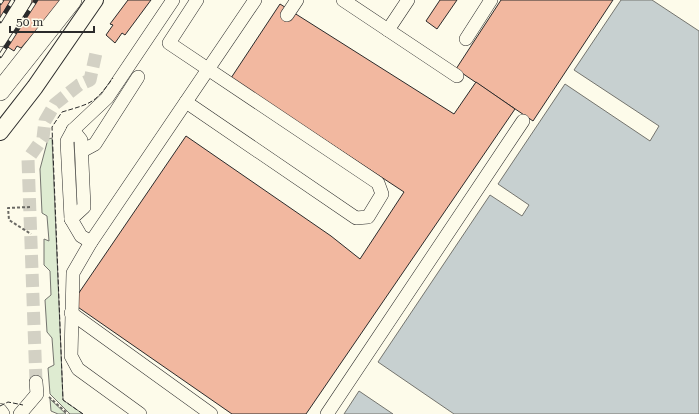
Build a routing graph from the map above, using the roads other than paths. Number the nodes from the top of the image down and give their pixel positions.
1 (22, 0) edge
2 (72, 0) edge
3 (95, 0) edge
4 (173, 0) edge
5 (197, 0) edge
6 (255, 0) edge
7 (297, 0) edge
8 (343, 0) edge
9 (408, 0) edge
10 (492, 0) edge
11 (357, 4) edge
12 (287, 15) dead end
13 (388, 30) junction
14 (0, 36) edge
15 (466, 39) dead end
16 (209, 70) junction
17 (457, 76) dead end
18 (138, 77) dead end
19 (0, 91) edge
20 (186, 102) junction
21 (17, 111) junction
22 (523, 121) dead end
23 (0, 126) edge
24 (73, 130) junction
25 (0, 132) edge
26 (82, 151) junction
27 (71, 219) junction
28 (91, 242) junction
29 (71, 313) junction
30 (36, 382) tunnel mouth
31 (0, 410) edge
32 (3, 414) edge
33 (20, 414) edge
34 (140, 414) edge
35 (211, 414) edge
36 (327, 414) edge

1 - 14 highway
2 - 19 highway
3 - 21 main road
4 - 24 street
5 - 16 street
6 - 16 street
7 - 12 street
8 - 11 street
9 - 13 street
10 - 15 street
11 - 13 street
13 - 17 street
16 - 20 street
16 - 20 street
18 - 26 street
20 - 28 street
21 - 23 main road
21 - 25 main road
22 - 36 street
24 - 26 street
24 - 27 street
26 - 27 street
27 - 28 street
28 - 29 street
29 - 34 street
29 - 35 street
30 - 33 street
31 - 32 street

